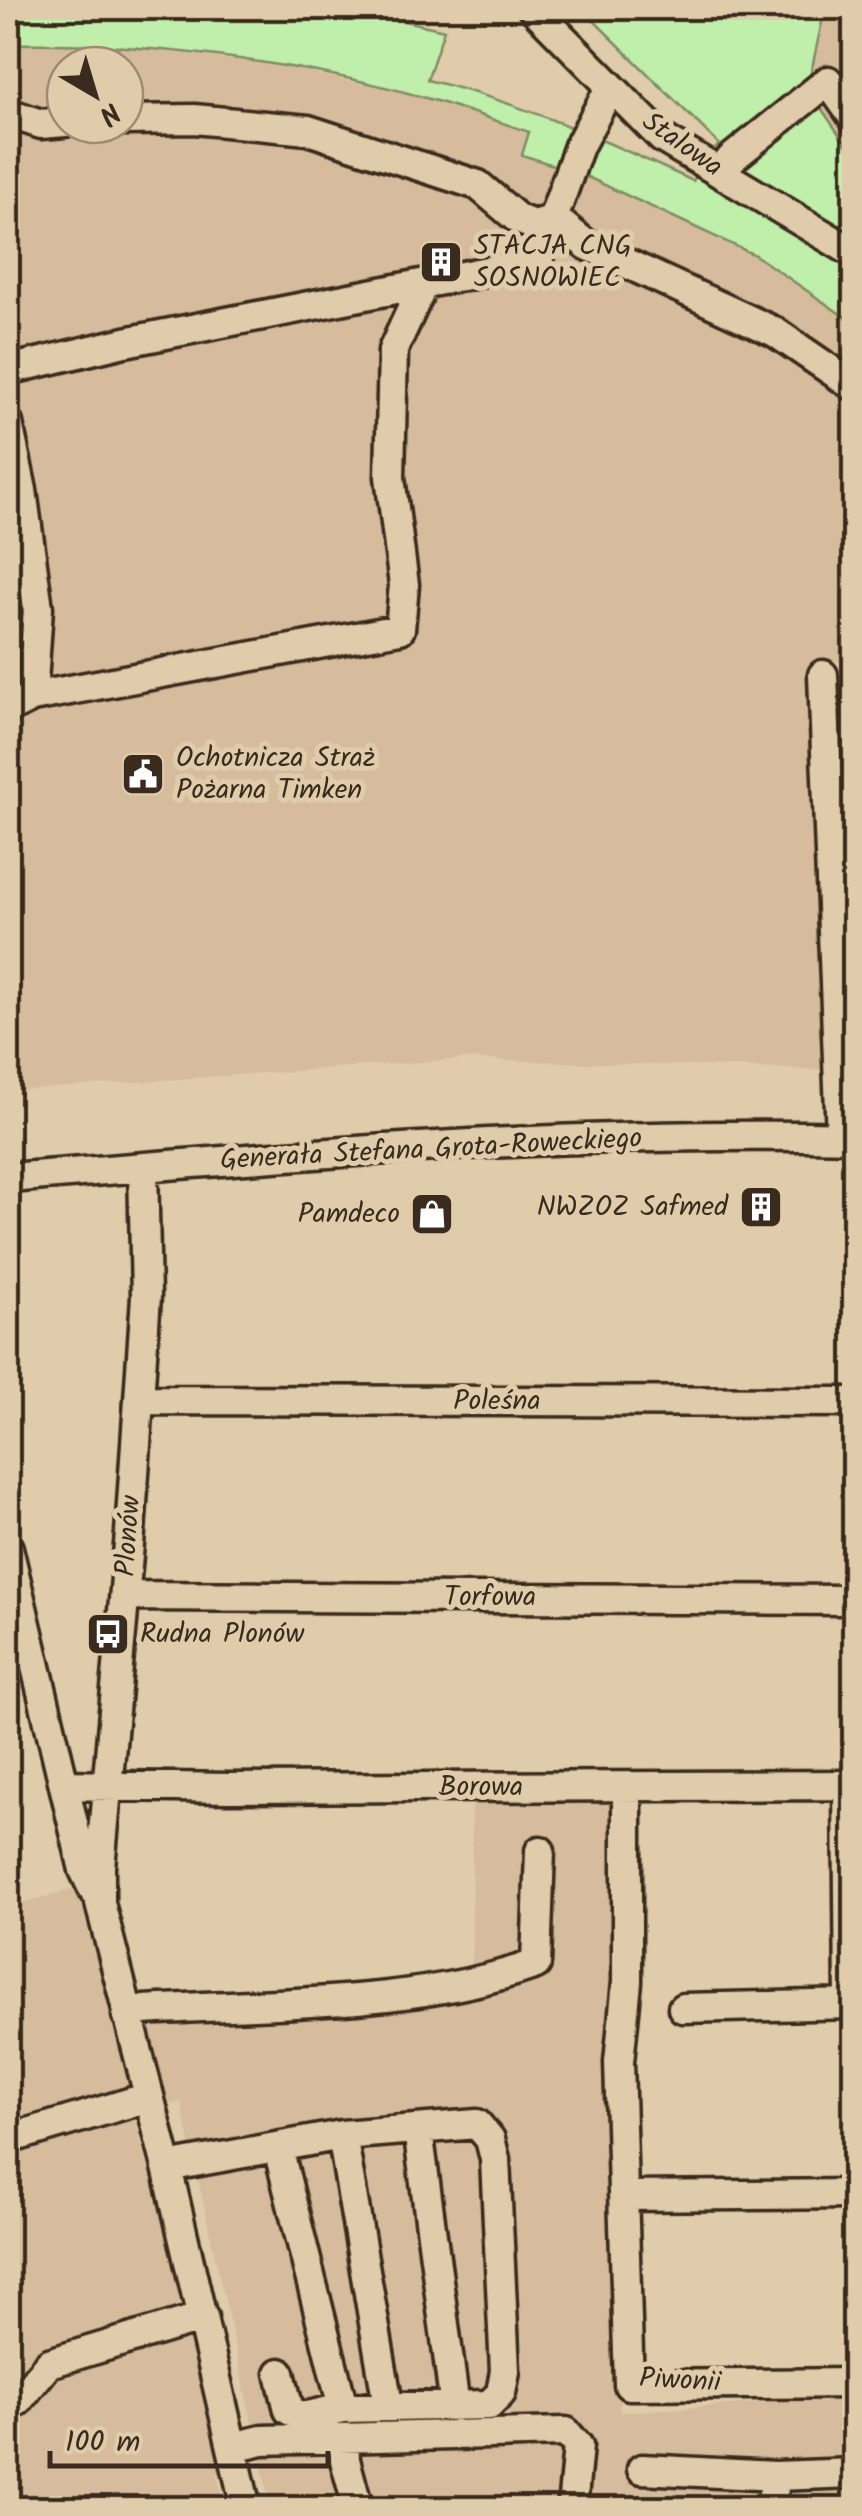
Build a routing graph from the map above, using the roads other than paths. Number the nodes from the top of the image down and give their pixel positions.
1 (533, 8) edge
2 (610, 88) junction
3 (8, 113) edge
4 (854, 118) edge
5 (145, 120) edge
6 (45, 124) edge
7 (720, 173) junction
8 (555, 220) junction
9 (854, 253) edge
10 (423, 285) junction
11 (8, 370) edge
12 (854, 386) edge
13 (8, 423) edge
14 (824, 676) dead end
15 (20, 703) edge
16 (848, 1137) edge
17 (143, 1168) junction
18 (8, 1178) edge
19 (139, 1400) junction
20 (854, 1402) edge
21 (8, 1548) edge
22 (124, 1596) junction
23 (854, 1600) edge
24 (15, 1603) edge
25 (64, 1785) junction
26 (851, 1785) edge
27 (108, 1787) junction
28 (626, 1787) junction
29 (540, 1851) dead end
30 (100, 1903) junction
31 (852, 2004) edge
32 (682, 2008) dead end
33 (127, 2015) junction
34 (149, 2097) junction
35 (418, 2130) junction
36 (342, 2135) junction
37 (8, 2138) edge
38 (278, 2148) junction
39 (167, 2167) junction
40 (854, 2194) edge
41 (624, 2196) junction
42 (203, 2318) junction
43 (280, 2373) dead end
44 (854, 2382) edge
45 (18, 2400) dead end
46 (388, 2406) junction
47 (455, 2406) junction
48 (343, 2408) junction
49 (344, 2438) junction
50 (232, 2447) junction
51 (642, 2469) dead end
52 (854, 2473) edge
53 (776, 2476) junction
54 (246, 2508) edge
55 (358, 2508) edge
56 (572, 2508) edge
57 (766, 2508) edge

1 - 2 street, Stalowa
2 - 7 street, Stalowa
2 - 8 street
3 - 6 street
4 - 7 street
5 - 8 street
7 - 9 street, Stalowa
8 - 10 street
8 - 12 street
10 - 11 street
10 - 15 street
13 - 15 street
14 - 16 street
16 - 17 street, Generała Stefana Grota-Roweckiego
17 - 18 street, Generała Stefana Grota-Roweckiego
17 - 19 street, Plonów
19 - 20 street, Poleśna
19 - 22 street, Plonów
21 - 24 street, Plonów
22 - 23 street, Torfowa
22 - 27 street, Plonów
24 - 25 street, Plonów
25 - 27 street, Borowa
25 - 30 street, Plonów
26 - 28 street, Borowa
26 - 31 street
27 - 28 street, Borowa
27 - 30 street, Plonów
28 - 41 street, Piwonii
29 - 33 street
30 - 33 street, Plonów
31 - 32 street
33 - 34 street, Plonów
34 - 37 street
34 - 39 street, Plonów
35 - 36 street
35 - 47 street
35 - 47 street
36 - 38 street
36 - 46 street
38 - 39 street
38 - 48 street
39 - 42 street, Plonów
40 - 41 street
41 - 44 street, Piwonii
42 - 45 street
42 - 50 street, Plonów
43 - 48 street
46 - 47 street
46 - 48 street
49 - 50 street
49 - 55 street
49 - 56 street
50 - 54 street, Plonów
51 - 53 street
52 - 53 street
53 - 57 street

